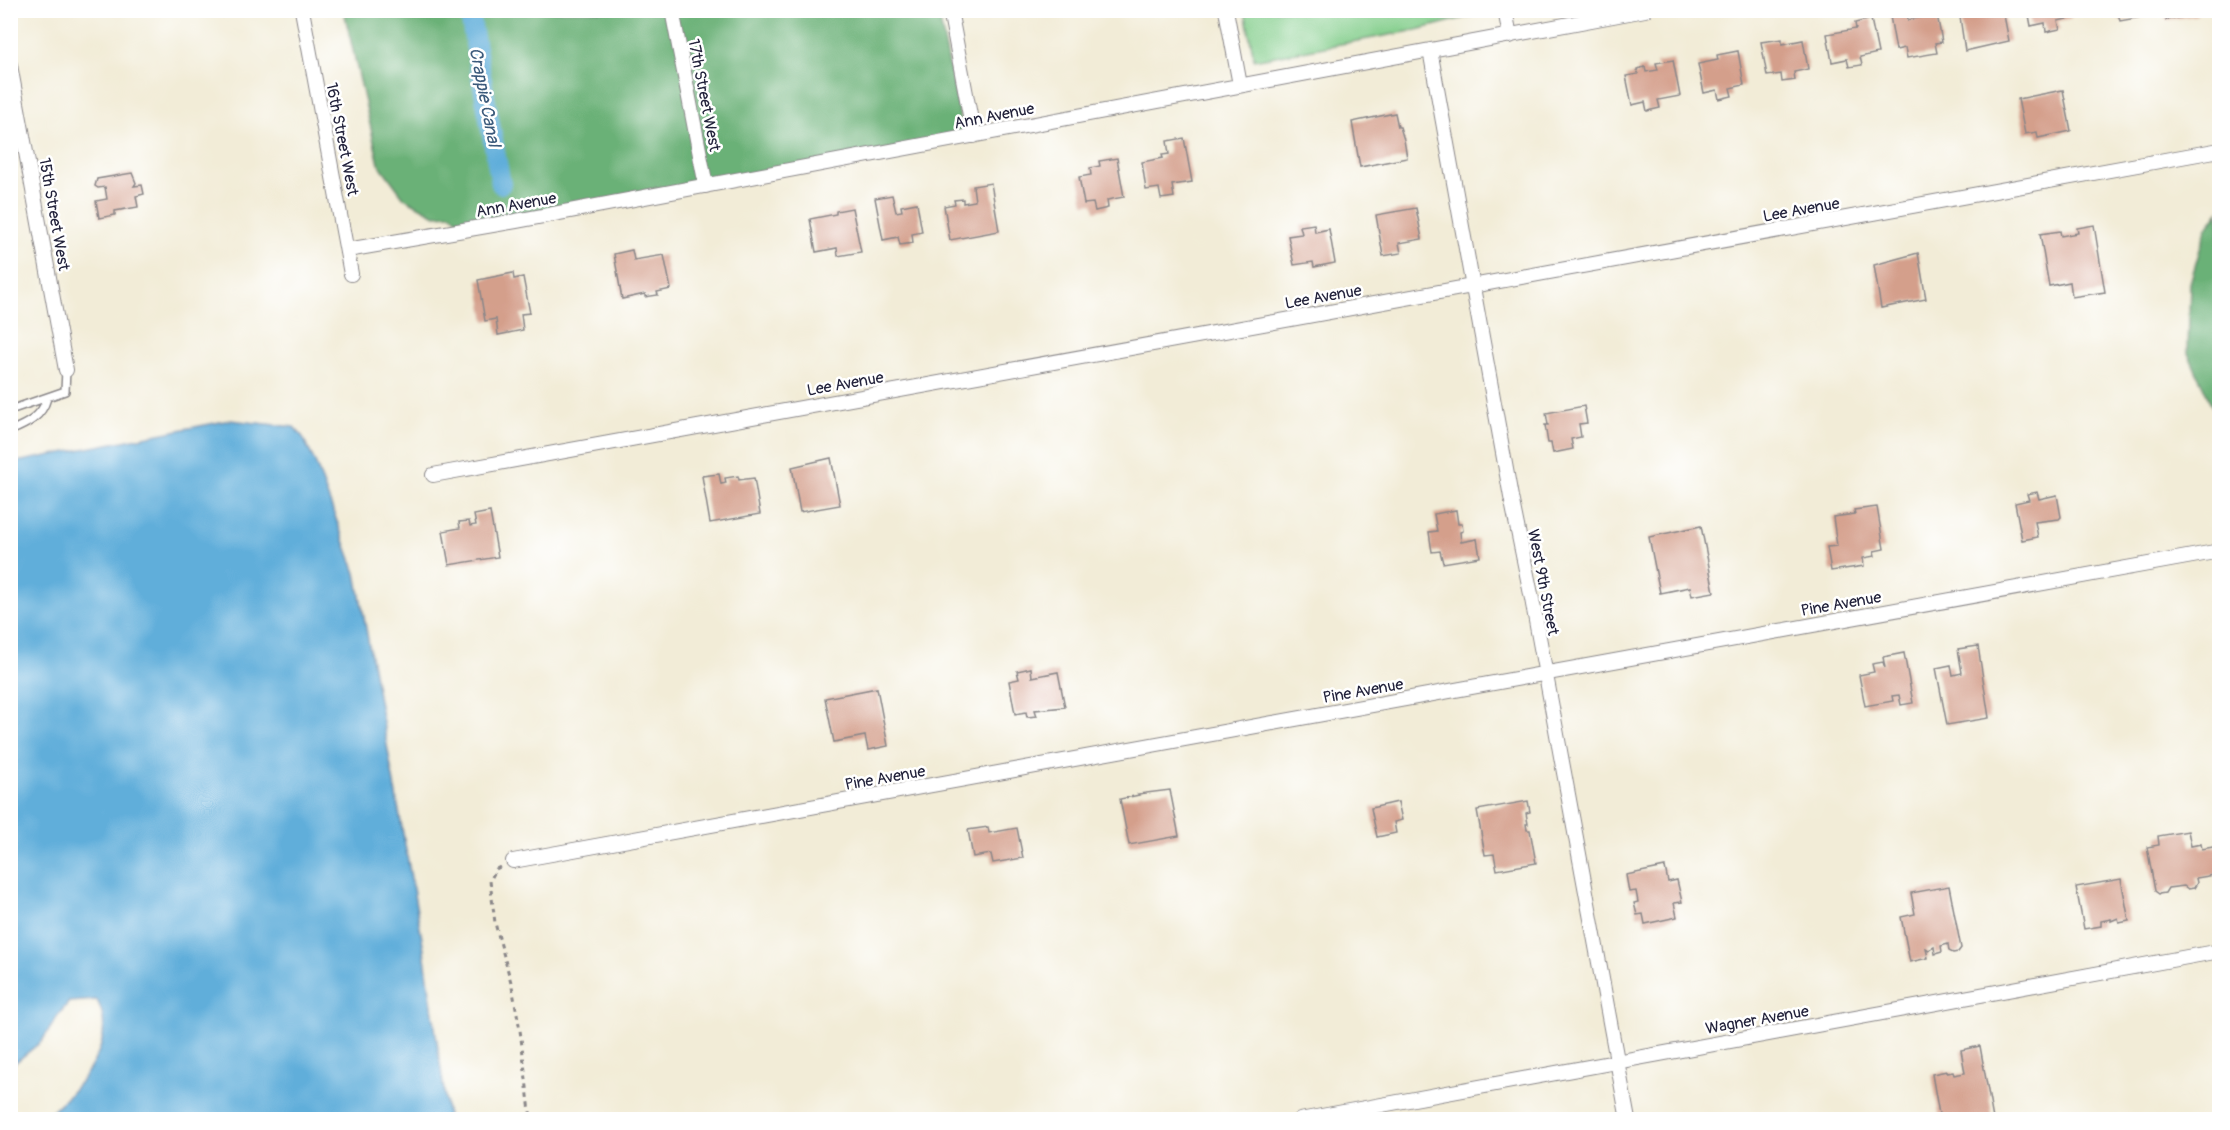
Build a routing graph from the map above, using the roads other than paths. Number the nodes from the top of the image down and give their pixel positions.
1 (302, 10) edge
2 (672, 10) edge
3 (950, 10) edge
4 (1226, 10) edge
5 (1505, 10) edge
6 (1645, 10) edge
7 (1510, 36) junction
8 (1430, 50) junction
9 (10, 65) edge
10 (1240, 85) junction
11 (974, 136) junction
12 (2220, 150) edge
13 (706, 186) junction
14 (347, 250) junction
15 (351, 274) dead end
16 (1472, 285) junction
17 (66, 370) joint
18 (47, 398) junction
19 (10, 410) edge
20 (10, 431) edge
21 (433, 475) dead end
22 (2220, 551) edge
23 (1544, 673) junction
24 (513, 861) road end
25 (2220, 951) edge
26 (1617, 1062) junction
27 (1300, 1119) edge
28 (1628, 1119) edge

1 - 14 street, 16th Street West
2 - 13 street, 17th Street West
3 - 11 street
4 - 10 street
5 - 7 street
6 - 7 street, Ann Avenue
7 - 8 street, Ann Avenue
8 - 10 street, Ann Avenue
8 - 16 street, West 9th Street
9 - 17 street, 15th Street West
10 - 11 street, Ann Avenue
11 - 13 street, Ann Avenue
12 - 16 street, Lee Avenue
13 - 14 street, Ann Avenue
14 - 15 street, 16th Street West
16 - 21 street, Lee Avenue
16 - 23 street, West 9th Street
17 - 18 lane
18 - 19 lane
18 - 20 lane
22 - 23 street, Pine Avenue
23 - 24 street, Pine Avenue
23 - 26 street, West 9th Street
25 - 26 street, Wagner Avenue
26 - 27 street, Wagner Avenue
26 - 28 street, West 9th Street

